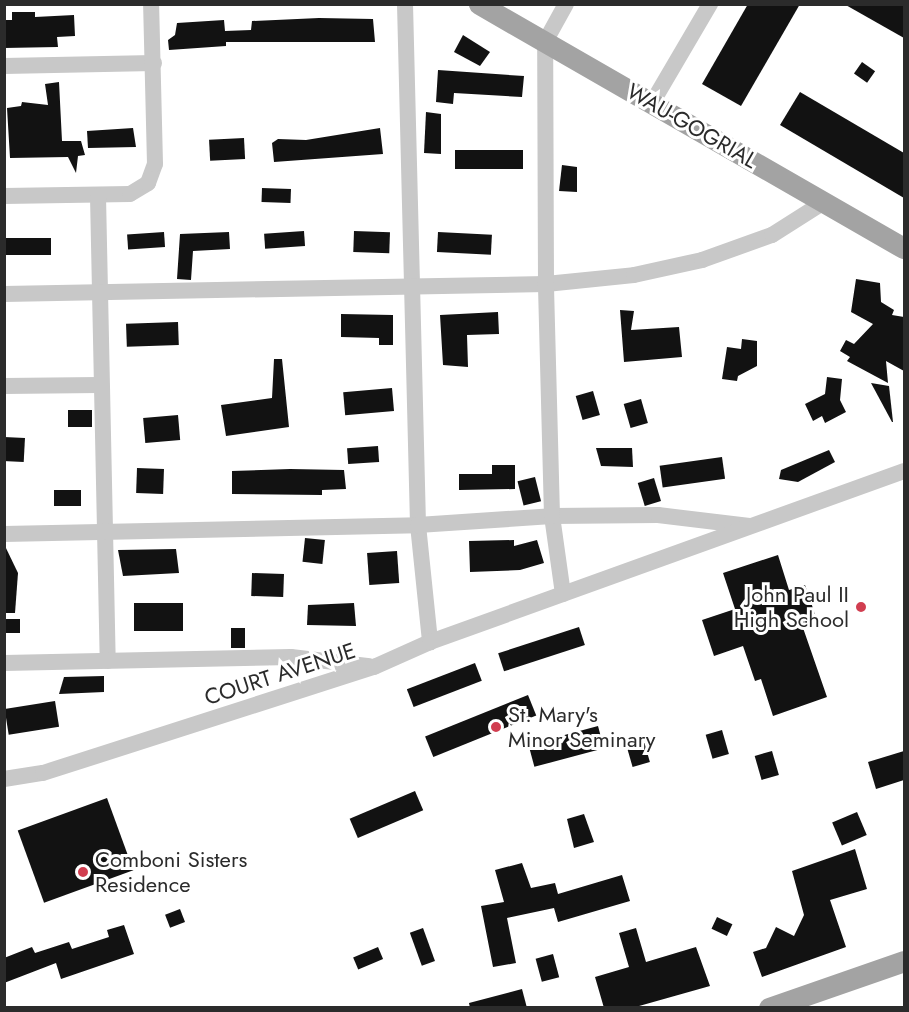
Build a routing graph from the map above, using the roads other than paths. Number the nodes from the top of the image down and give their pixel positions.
1 (151, 4) edge
2 (405, 4) edge
3 (479, 4) edge
4 (566, 4) edge
5 (710, 4) edge
6 (545, 42) junction
7 (154, 63) junction
8 (4, 66) edge
9 (652, 103) junction
10 (4, 196) edge
11 (98, 196) junction
12 (824, 202) junction
13 (904, 248) edge
14 (546, 284) junction
15 (411, 287) junction
16 (4, 294) edge
17 (98, 294) junction
18 (4, 386) edge
19 (99, 386) junction
20 (904, 471) edge
21 (552, 516) junction
22 (418, 525) junction
23 (754, 527) junction
24 (103, 532) junction
25 (4, 534) edge
26 (563, 594) junction
27 (430, 642) junction
28 (108, 661) junction
29 (4, 663) edge
30 (374, 667) junction
31 (4, 779) edge
32 (904, 961) edge
33 (769, 1008) edge

1 - 7 street
2 - 15 street
3 - 6 main road, WAU-GOGRIAL
4 - 6 street
5 - 9 street
6 - 9 main road, WAU-GOGRIAL
6 - 14 street
7 - 8 street
7 - 11 street
9 - 12 main road, WAU-GOGRIAL
10 - 11 street
11 - 17 street
12 - 13 main road, WAU-GOGRIAL
12 - 14 street
14 - 15 street
14 - 21 street
15 - 17 street
15 - 22 street
16 - 17 street
17 - 19 street
18 - 19 street
19 - 24 street
20 - 23 street, COURT AVENUE
21 - 22 street
21 - 23 street
21 - 26 street
22 - 24 street
22 - 27 street
23 - 26 street, COURT AVENUE
24 - 25 street
24 - 28 street
26 - 27 street, COURT AVENUE
27 - 30 street, COURT AVENUE
28 - 29 street
28 - 30 street
30 - 31 street, COURT AVENUE
32 - 33 main road

